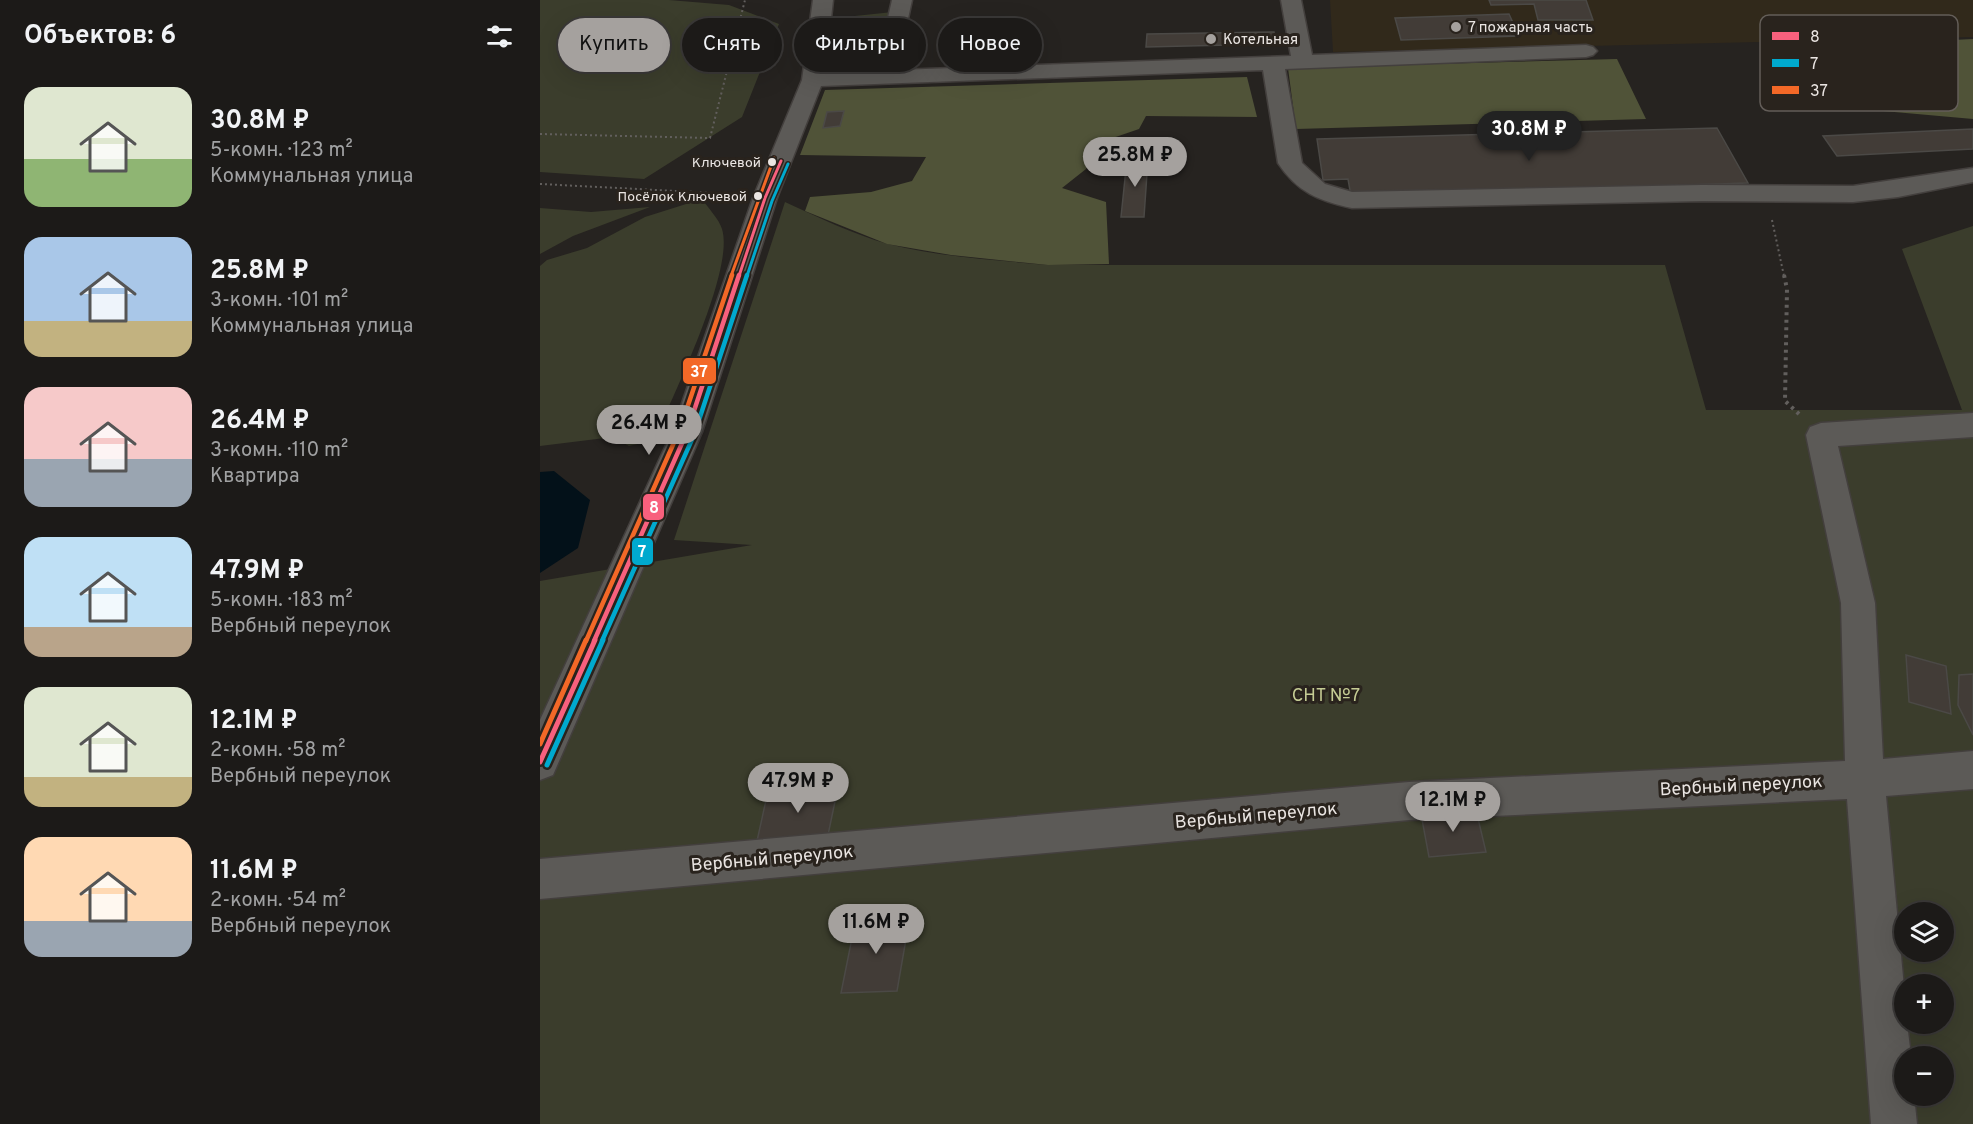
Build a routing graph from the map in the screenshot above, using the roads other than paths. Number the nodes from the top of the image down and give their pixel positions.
1 (822, 0) edge
2 (902, 0) edge
3 (1291, 0) edge
4 (1586, 51) dead end
5 (1303, 61) junction
6 (1273, 64) junction
7 (885, 78) junction
8 (813, 80) junction
9 (1973, 175) edge
10 (1973, 425) edge
11 (540, 762) edge
12 (1973, 770) edge
13 (1865, 778) junction
14 (540, 879) edge
15 (1894, 1124) edge

1 - 8 street
2 - 7 street
3 - 5 street
4 - 5 street
5 - 6 street
6 - 7 street
6 - 9 street
7 - 8 street
8 - 11 street
10 - 13 street
12 - 13 street, Вербный переулок
13 - 14 street, Вербный переулок
13 - 15 street

